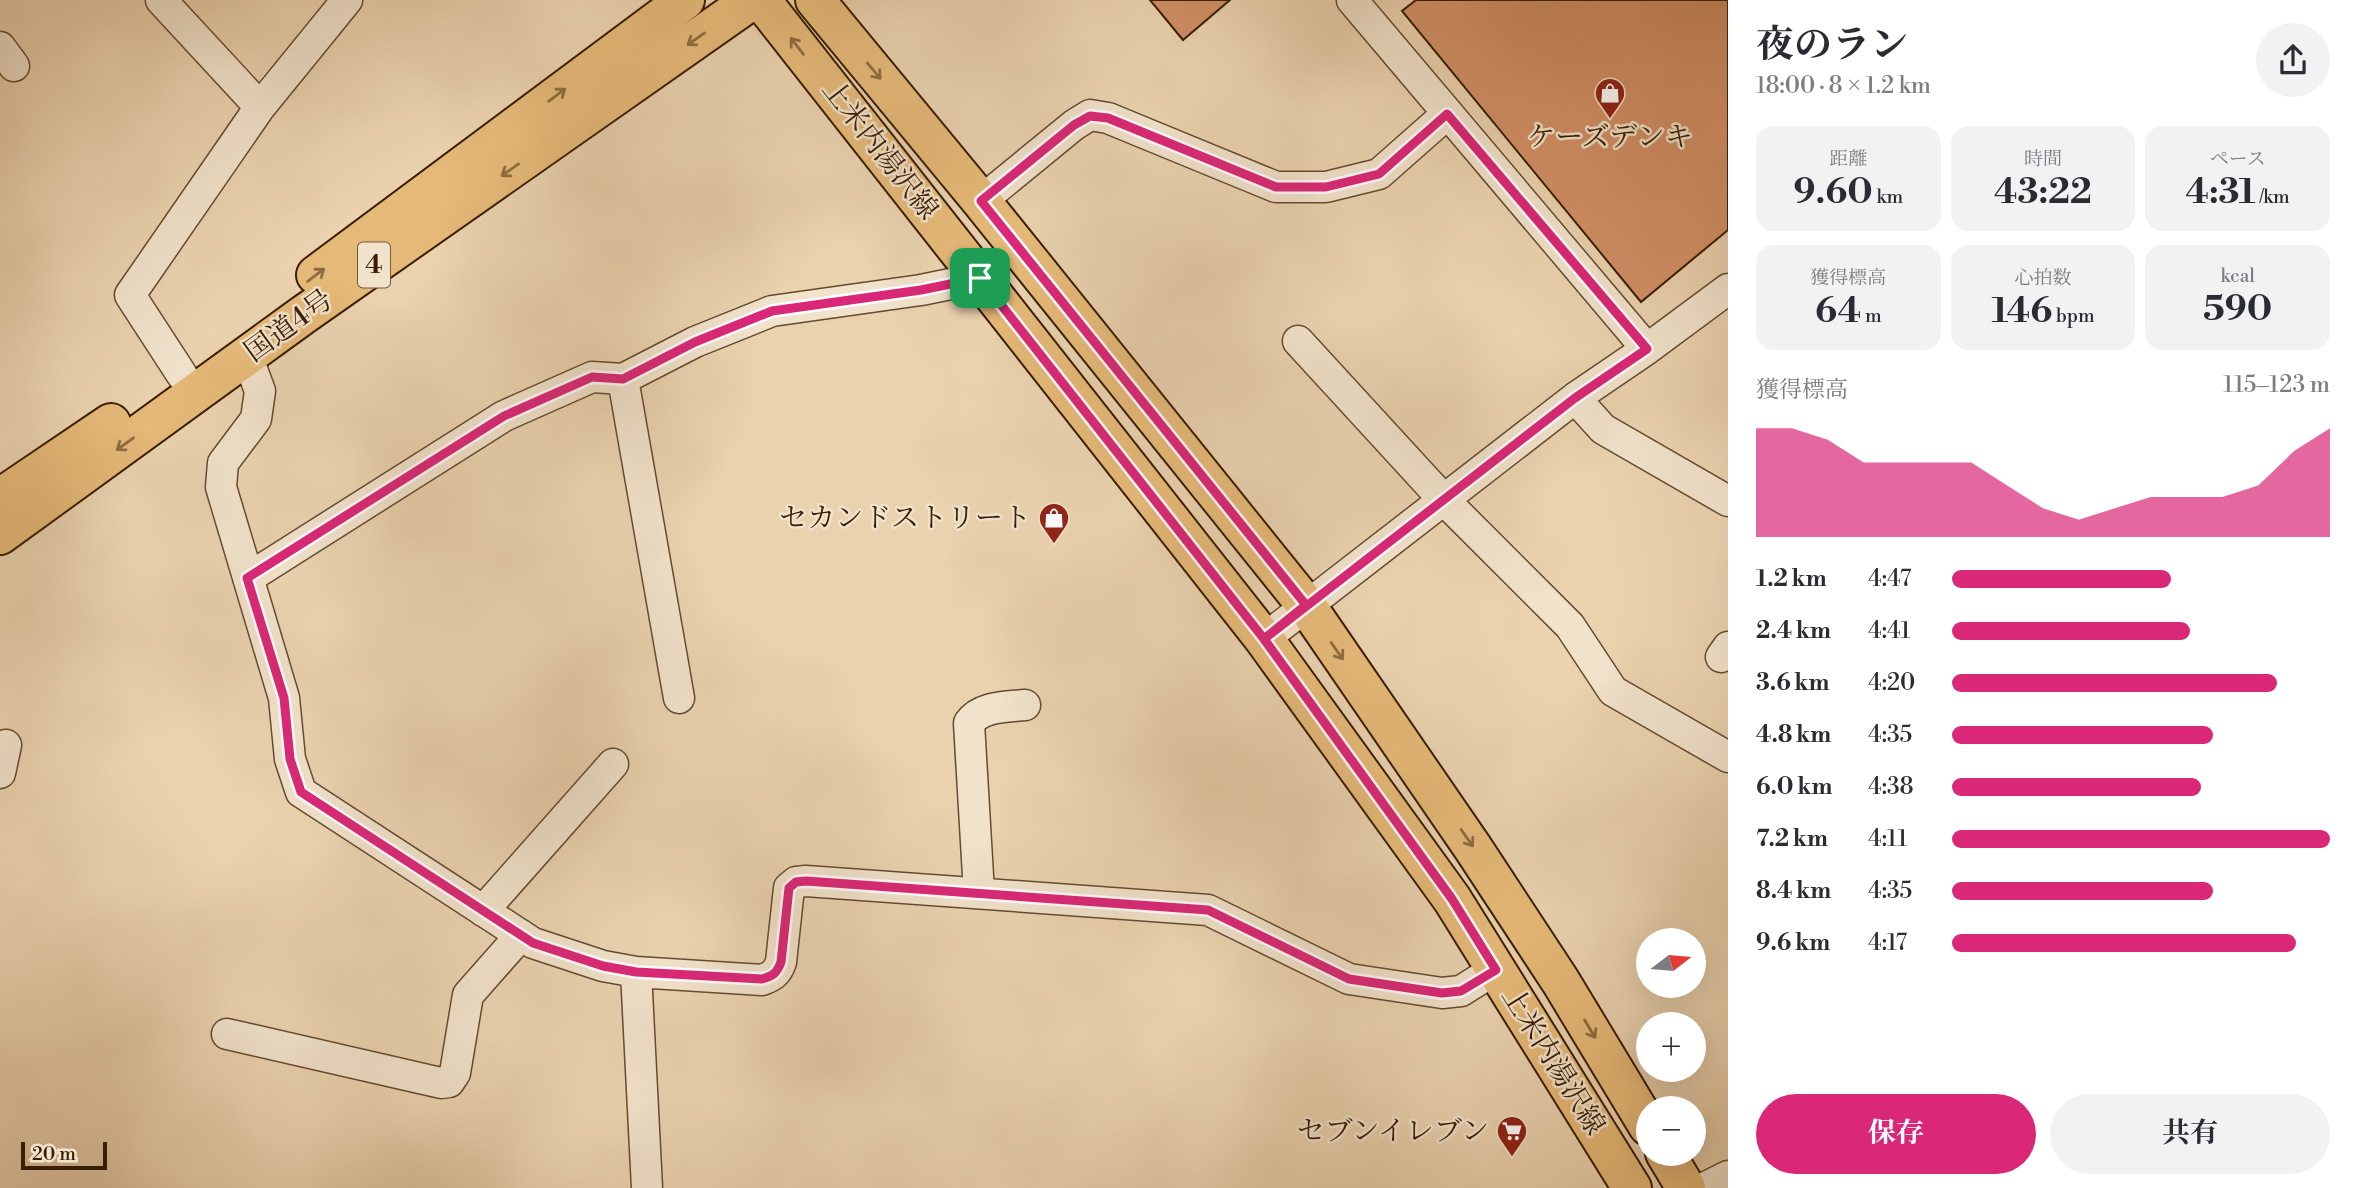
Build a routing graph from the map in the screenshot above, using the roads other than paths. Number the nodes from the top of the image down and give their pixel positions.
1 (161, 0) edge
2 (348, 0) edge
3 (685, 0) edge
4 (752, 0) edge
5 (761, 0) edge
6 (815, 0) edge
7 (1352, 0) edge
8 (260, 107) junction
9 (1447, 114) junction
10 (981, 201) junction
11 (980, 278) junction
12 (1728, 289) edge
13 (1298, 341) dead end
14 (1647, 349) junction
15 (247, 356) junction
16 (181, 375) junction
17 (623, 379) junction
18 (1575, 398) junction
19 (0, 498) edge
20 (1443, 499) junction
21 (1728, 501) edge
22 (0, 535) edge
23 (247, 578) junction
24 (1306, 605) junction
25 (1264, 639) junction
26 (679, 698) dead end
27 (1026, 705) dead end
28 (1728, 757) edge
29 (612, 764) dead end
30 (979, 893) junction
31 (482, 911) junction
32 (521, 935) junction
33 (1496, 970) junction
34 (636, 972) junction
35 (227, 1034) dead end
36 (1636, 1106) edge
37 (1673, 1166) edge
38 (1728, 1177) edge
39 (647, 1188) edge
40 (1632, 1188) edge
41 (1686, 1188) edge
42 (1704, 1188) edge

1 - 8 street
2 - 8 street
16 -> 3 main road, 国道4号 / 4
4 -> 15 main road, 国道4号 / 4
11 -> 5 main road, 上米内湯沢線
6 -> 10 main road, 上米内湯沢線
7 - 9 street
8 - 16 street
9 - 10 street
9 - 14 street
10 - 24 main road, 上米内湯沢線
11 - 17 street
11 - 25 main road, 上米内湯沢線
12 - 14 street
13 - 20 street
14 - 18 street
15 -> 22 main road, 国道4号 / 4
15 - 23 street
16 - 19 main road, 国道4号 / 4
17 - 23 street
17 - 26 street
18 - 20 street
18 - 21 street
20 - 24 street
20 - 28 street
23 - 31 street
24 - 25 street
24 -> 36 main road, 上米内湯沢線
25 - 33 main road, 上米内湯沢線
27 - 30 street
29 - 31 street
30 - 33 street
30 - 34 street
31 - 32 street
32 - 34 street
32 - 35 street
33 - 40 main road, 上米内湯沢線
34 - 39 street
37 - 41 main road
38 - 42 street

